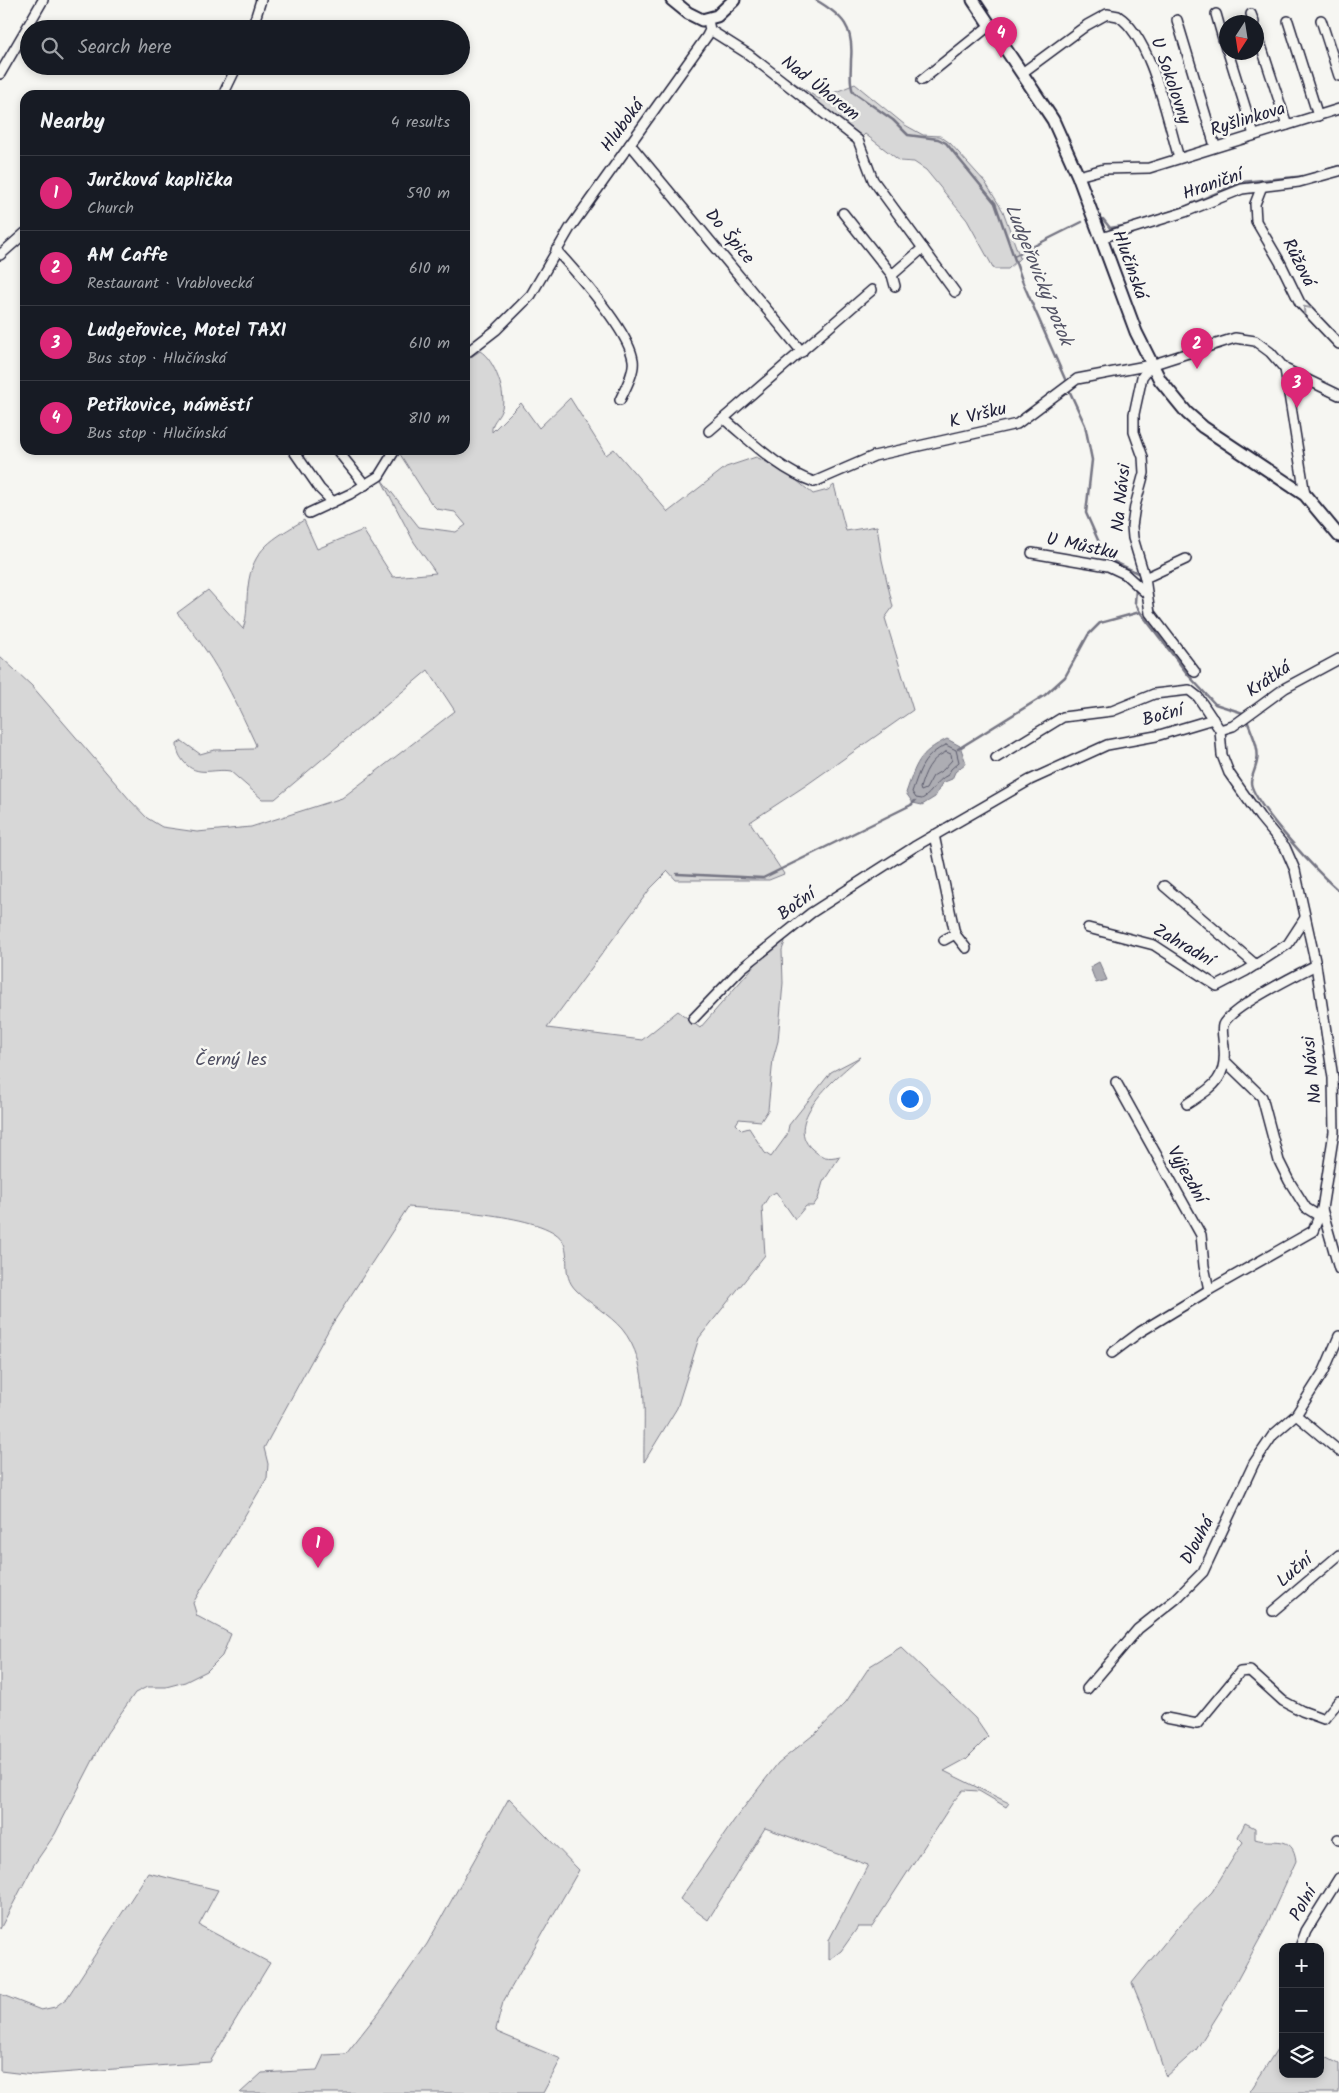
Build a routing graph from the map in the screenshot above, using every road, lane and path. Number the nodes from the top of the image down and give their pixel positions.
1 (43, 0) edge
2 (261, 0) edge
3 (672, 0) edge
4 (734, 0) edge
5 (973, 0) edge
6 (1216, 14) dead end
7 (31, 20) edge
8 (255, 20) edge
9 (1177, 20) dead end
10 (1321, 20) dead end
11 (1288, 21) dead end
12 (1219, 24) edge
13 (709, 25) junction
14 (989, 26) junction
15 (20, 40) edge
16 (1264, 55) edge
17 (1230, 60) edge
18 (1022, 73) junction
19 (0, 74) edge
20 (233, 75) edge
21 (1339, 76) edge
22 (922, 80) dead end
23 (225, 90) edge
24 (1339, 109) edge
25 (1318, 116) junction
26 (1287, 125) junction
27 (1254, 136) junction
28 (630, 144) junction
29 (1216, 146) junction
30 (1179, 158) junction
31 (1339, 171) edge
32 (1078, 176) junction
33 (1262, 186) junction
34 (843, 213) dead end
35 (20, 237) edge
36 (1101, 238) junction
37 (923, 248) junction
38 (556, 250) junction
39 (0, 255) edge
40 (892, 275) junction
41 (896, 286) dead end
42 (872, 290) dead end
43 (955, 292) dead end
44 (1339, 344) edge
45 (470, 350) edge
46 (802, 352) junction
47 (1151, 364) junction
48 (1285, 369) junction
49 (1339, 395) edge
50 (620, 400) dead end
51 (724, 418) junction
52 (709, 431) dead end
53 (296, 455) edge
54 (341, 455) edge
55 (392, 455) edge
56 (365, 485) junction
57 (1305, 495) junction
58 (333, 502) junction
59 (309, 512) dead end
60 (1339, 536) edge
61 (1032, 553) dead end
62 (1186, 560) dead end
63 (1146, 578) junction
64 (1140, 589) junction
65 (1339, 659) edge
66 (1195, 672) dead end
67 (1212, 719) junction
68 (1220, 730) junction
69 (996, 758) dead end
70 (934, 835) junction
71 (1164, 886) dead end
72 (1306, 918) junction
73 (1088, 928) dead end
74 (955, 934) junction
75 (944, 940) dead end
76 (966, 948) dead end
77 (1316, 964) junction
78 (1256, 965) junction
79 (693, 1019) dead end
80 (1225, 1060) junction
81 (1116, 1082) dead end
82 (1187, 1104) dead end
83 (1320, 1213) junction
84 (1339, 1269) edge
85 (1209, 1290) junction
86 (1339, 1336) edge
87 (1112, 1353) dead end
88 (1296, 1415) junction
89 (1339, 1452) edge
90 (1339, 1555) edge
91 (1273, 1611) dead end
92 (1087, 1689) dead end
93 (1339, 1701) edge
94 (1166, 1718) dead end
95 (1339, 1878) edge
96 (1302, 1943) edge

1 - 7 street
2 - 8 street
3 - 13 street
4 - 13 street
5 - 14 street, Hlučínská
6 - 12 street
9 - 29 street, U Sokolovny
10 - 21 street
11 - 25 street
13 - 28 street, Hluboká
13 - 37 street, Nad Úhorem
14 - 18 street, Hlučínská
14 - 22 street
15 - 19 street
16 - 26 street
17 - 27 street
18 - 30 street, U Sokolovny
18 - 32 street, Hlučínská
20 - 23 street
24 - 25 street, Ryšlinkova
25 - 26 street, Ryšlinkova
26 - 27 street, Ryšlinkova
27 - 29 street, Ryšlinkova
28 - 38 street, Hluboká
28 - 46 street, Do Špice
29 - 30 street, Ryšlinkova
30 - 32 street, Ryšlinkova
31 - 33 street, Hraniční
32 - 36 street, Hlučínská
33 - 36 street, Hraniční
44 -> 33 street, Růžová
34 - 40 street
35 - 39 street
36 - 47 street, Hlučínská
37 - 40 street
37 - 43 street, Nad Úhorem
38 - 45 street, Hluboká
38 - 50 street
40 - 41 street
42 - 46 street
46 - 51 street
47 - 48 street, K Vršku
47 - 51 street, K Vršku
47 - 57 street, Hlučínská
47 - 63 street, Na Návsi
48 - 49 street
48 - 57 street
51 - 52 street
53 - 58 street
54 - 56 street
55 - 56 street
56 - 58 street
57 - 60 street, Hlučínská
58 - 59 street
61 - 64 street, U Můstku
62 - 63 street
63 - 64 street, Na Návsi
64 - 66 street, Na Návsi
65 - 68 street, Krátká
67 - 68 street
67 - 69 street
67 - 70 street, Boční
68 - 72 street, Na Návsi
70 - 74 street
70 - 79 street, Boční
71 - 78 street, Zahradní
72 - 77 street, Na Návsi
72 - 78 street, Zahradní
73 - 78 street, Zahradní
74 - 75 street
74 - 76 street
77 - 80 street
77 - 83 street, Na Návsi
80 - 82 street
80 - 83 street
81 - 85 street, Výjezdní
83 - 84 street, Na Návsi
83 - 85 street
85 - 87 street
86 - 88 street
88 - 89 street
88 - 92 street, Dlouhá
90 - 91 street, Luční
93 - 94 street
95 - 96 street, Polní

